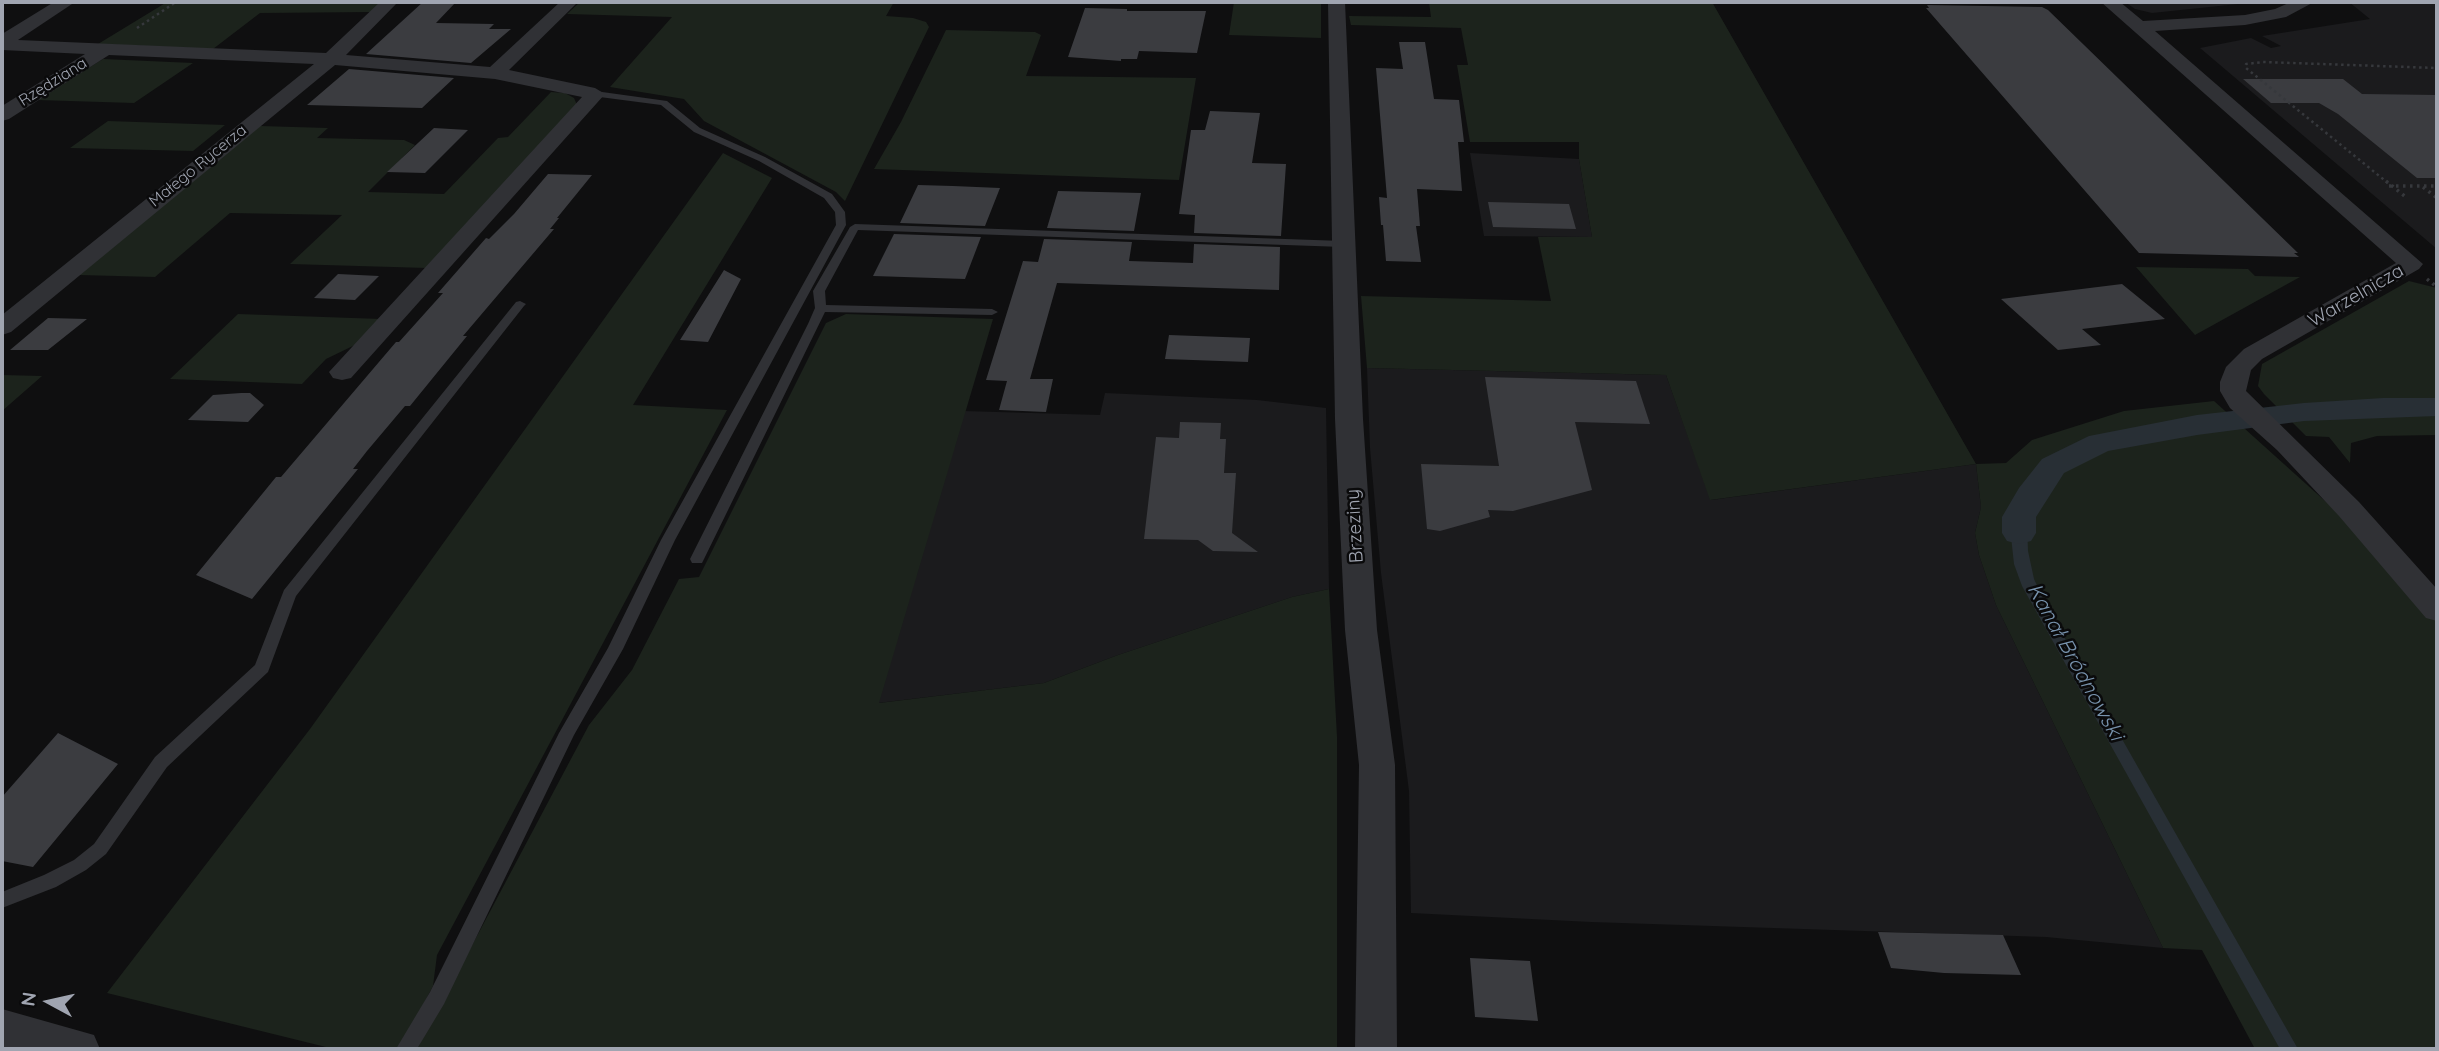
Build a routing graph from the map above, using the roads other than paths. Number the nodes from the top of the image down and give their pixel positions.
1 (66, 2) edge
2 (390, 2) edge
3 (570, 2) edge
4 (1336, 2) edge
5 (2110, 2) edge
6 (2305, 2) edge
7 (2140, 27) junction
8 (2, 43) edge
9 (104, 50) junction
10 (330, 60) junction
11 (495, 73) junction
12 (595, 94) junction
13 (2, 115) edge
14 (1342, 244) junction
15 (520, 304) dead end
16 (821, 308) junction
17 (992, 312) dead end
18 (2, 327) edge
19 (342, 372) dead end
20 (697, 559) dead end
21 (2437, 610) edge
22 (2, 900) edge
23 (2, 1029) edge
24 (79, 1049) edge
25 (406, 1049) edge
26 (1376, 1049) edge

1 - 8 street
2 - 10 street, Małego Rycerza
3 - 11 street
4 - 14 street, Brzeziny
5 - 7 street, Warzelnicza
6 - 7 street
7 - 21 street, Warzelnicza
8 - 9 street
9 - 10 street
9 - 13 street, Rzędziana
10 - 11 street
10 - 18 street, Małego Rycerza
11 - 12 street
12 - 19 street
12 - 25 lane
14 - 16 lane
14 - 26 street, Brzeziny
15 - 22 lane
16 - 17 lane
16 - 20 lane
23 - 24 street

